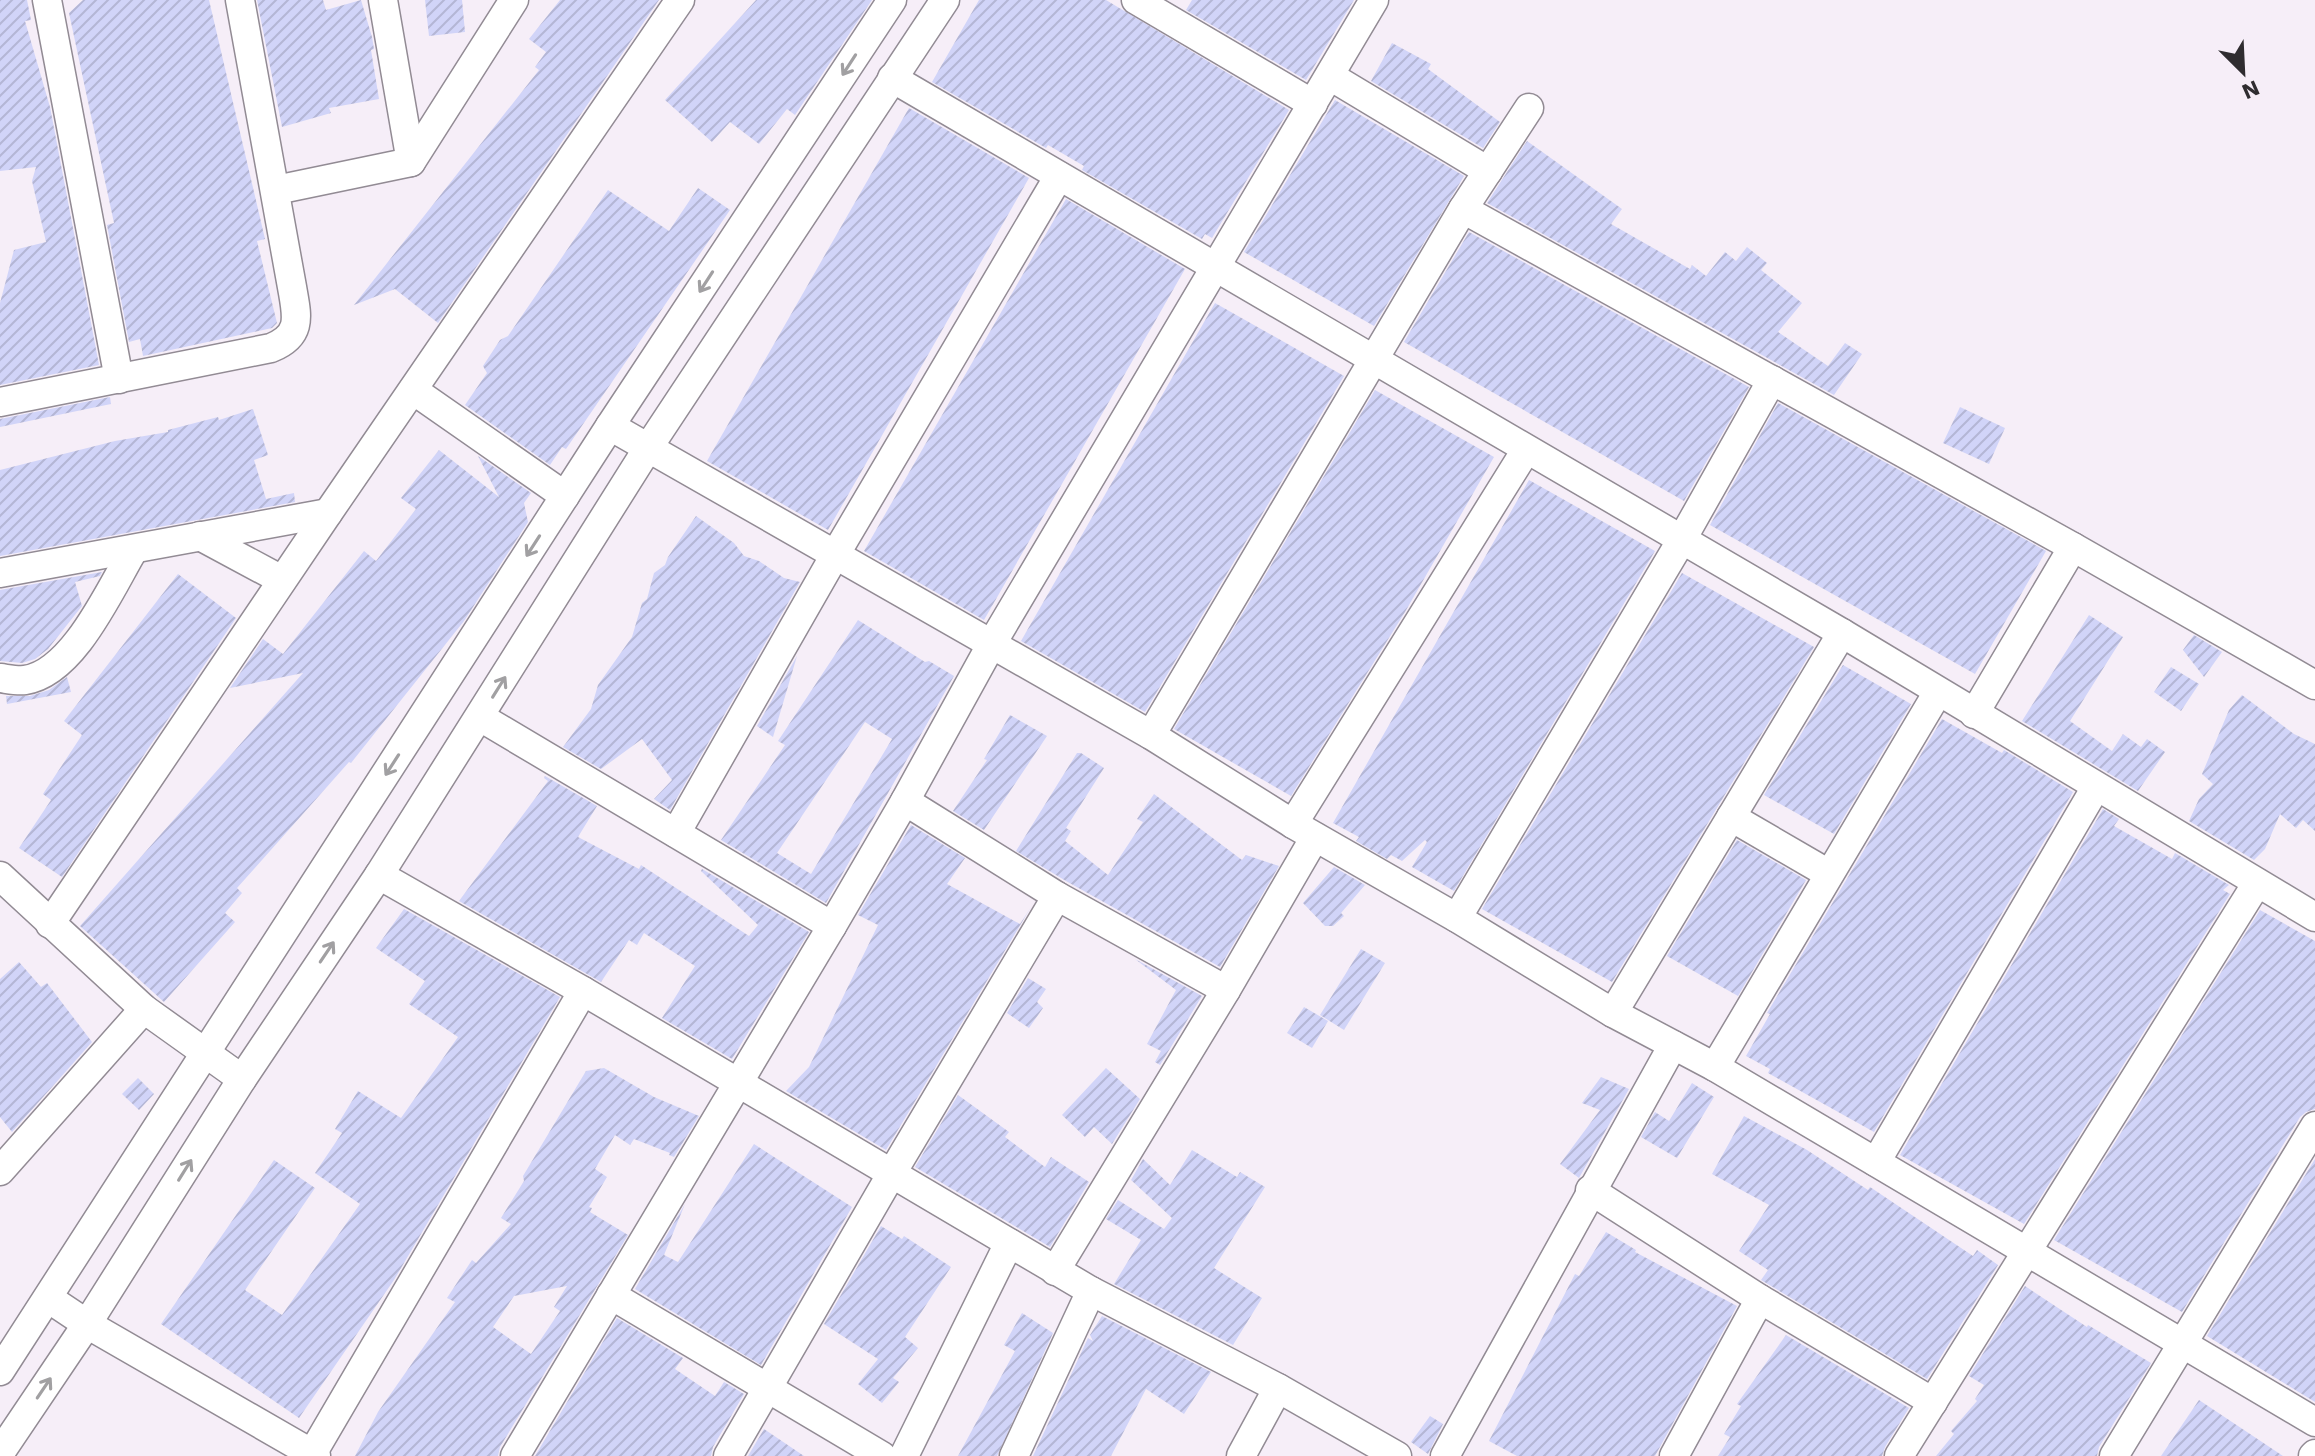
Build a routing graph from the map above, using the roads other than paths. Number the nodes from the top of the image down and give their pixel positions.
1 (47, 0) edge
2 (240, 0) edge
3 (383, 0) edge
4 (514, 0) edge
5 (680, 0) edge
6 (892, 0) edge
7 (945, 0) edge
8 (1136, 0) edge
9 (1374, 0) edge
10 (1330, 76) junction
11 (892, 78) junction
12 (1313, 104) junction
13 (1529, 108) dead end
14 (411, 162) junction
15 (1488, 171) junction
16 (1059, 176) junction
17 (276, 190) junction
18 (1463, 209) junction
19 (1217, 267) junction
20 (1373, 358) junction
21 (119, 379) junction
22 (1772, 380) junction
23 (413, 390) junction
24 (0, 402) edge
25 (610, 426) junction
26 (648, 448) junction
27 (1526, 450) junction
28 (565, 496) junction
29 (328, 513) junction
30 (200, 536) junction
31 (1681, 541) junction
32 (2073, 547) junction
33 (134, 549) junction
34 (835, 555) junction
35 (0, 573) edge
36 (282, 580) junction
37 (1842, 633) junction
38 (991, 645) junction
39 (0, 678) edge
40 (2315, 685) edge
41 (1938, 692) junction
42 (1974, 714) junction
43 (480, 717) junction
44 (1151, 735) junction
45 (2096, 787) junction
46 (905, 801) junction
47 (1731, 817) junction
48 (1304, 830) junction
49 (676, 833) junction
50 (1829, 874) junction
51 (379, 875) junction
52 (0, 876) edge
53 (2257, 883) junction
54 (1057, 896) junction
55 (2315, 917) edge
56 (1457, 918) junction
57 (50, 924) junction
58 (832, 926) junction
59 (1226, 990) junction
60 (583, 991) junction
61 (144, 1009) junction
62 (1613, 1013) junction
63 (1673, 1045) junction
64 (206, 1054) junction
65 (1715, 1067) junction
66 (242, 1079) junction
67 (737, 1083) junction
68 (2315, 1126) edge
69 (4, 1158) edge
70 (1876, 1162) junction
71 (892, 1173) junction
72 (1590, 1190) junction
73 (1009, 1243) junction
74 (2027, 1251) junction
75 (1055, 1271) junction
76 (1091, 1291) junction
77 (611, 1295) junction
78 (48, 1298) junction
79 (1760, 1299) junction
80 (87, 1324) junction
81 (2181, 1343) junction
82 (0, 1371) edge
83 (1278, 1388) junction
84 (769, 1389) junction
85 (1933, 1402) junction
86 (2315, 1422) edge
87 (302, 1452) edge
88 (0, 1453) edge
89 (515, 1456) edge
90 (728, 1456) edge
91 (882, 1456) edge
92 (904, 1456) edge
93 (1014, 1456) edge
94 (1241, 1456) edge
95 (1397, 1456) edge
96 (1445, 1456) edge
97 (1674, 1456) edge
98 (1899, 1456) edge
99 (2114, 1456) edge

1 - 21 street
2 - 17 street
3 - 14 street
4 - 14 street
5 - 23 street
6 -> 25 street
7 - 11 street
8 - 12 street
9 - 10 street
10 - 12 street
10 - 15 street
11 - 16 street
11 - 26 street
12 - 19 street
13 - 15 street
14 - 17 street
15 - 18 street
16 - 19 street
16 - 34 street
17 - 21 street
18 - 20 street
18 - 22 street
19 - 20 street
19 - 38 street
20 - 27 street
20 - 44 street
21 - 24 street
22 - 31 street
22 - 32 street
23 - 28 street
23 - 29 street
25 - 26 street
25 - 28 street
26 - 34 street
43 -> 26 street
27 - 31 street
27 - 48 street
28 -> 64 street
29 - 30 street
29 - 36 street
30 - 33 street
30 - 36 street
31 - 37 street
31 - 56 street
32 - 40 street
32 - 42 street
33 - 35 street
33 - 39 street
34 - 38 street
34 - 49 street
36 - 57 street
37 - 41 street
37 - 47 street
38 - 44 street
38 - 46 street
41 - 42 street
41 - 50 street
42 - 45 street
43 - 49 street
43 - 51 street
44 - 48 street
45 - 53 street
45 - 70 street
46 - 54 street
46 - 58 street
47 - 50 street
47 - 62 street
48 - 56 street
48 - 59 street
49 - 58 street
50 - 65 street
51 - 60 street
66 -> 51 street
52 - 57 street
53 - 55 street
53 - 74 street
54 - 59 street
54 - 71 street
56 - 62 street
57 - 61 street
58 - 67 street
59 - 75 street
60 - 67 street
60 - 87 street
61 - 64 street
61 - 69 street
62 - 63 street
63 - 65 street
63 - 72 street
64 - 66 street
64 - 78 street
65 - 70 street
80 -> 66 street
67 - 71 street
67 - 77 street
68 - 81 street
70 - 74 street
71 - 73 street
71 - 84 street
72 - 79 street
72 - 96 street
73 - 75 street
73 - 92 street
74 - 81 street
74 - 85 street
75 - 76 street
76 - 83 street
76 - 93 street
77 - 84 street
77 - 89 street
78 - 80 street
78 - 82 street
79 - 85 street
79 - 97 street
80 - 87 street
88 -> 80 street
81 - 86 street
81 - 99 street
83 - 94 street
83 - 95 street
84 - 90 street
84 - 91 street
85 - 98 street

